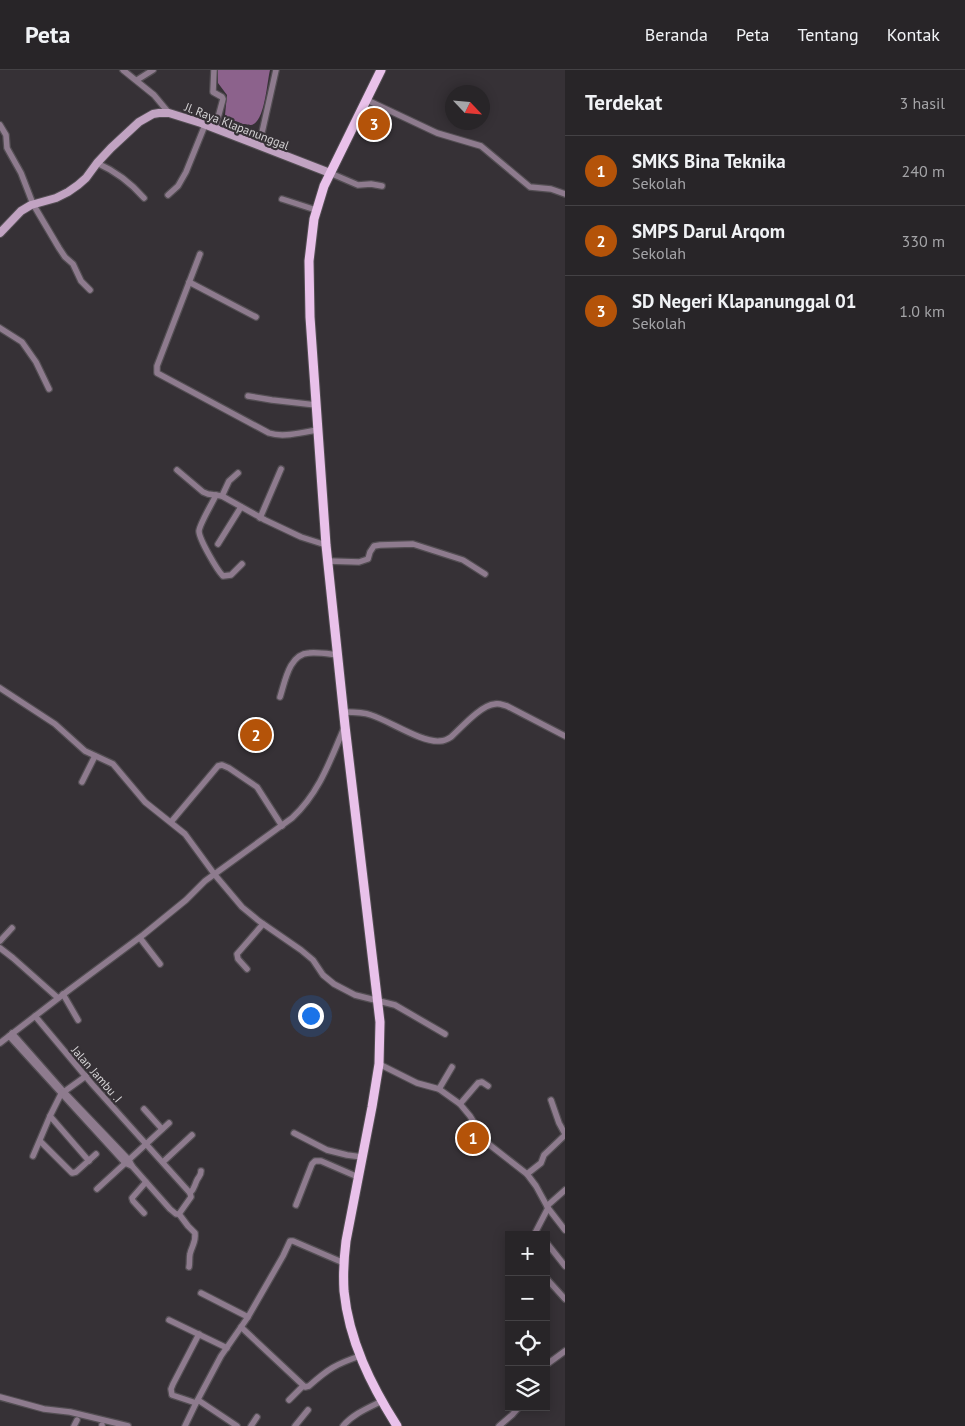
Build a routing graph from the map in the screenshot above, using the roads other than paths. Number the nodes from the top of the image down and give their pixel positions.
1 (123, 70) edge
2 (153, 70) edge
3 (214, 70) edge
4 (276, 70) edge
5 (381, 70) edge
6 (137, 80) junction
7 (367, 100) junction
8 (169, 113) junction
9 (0, 125) edge
10 (205, 125) junction
11 (215, 129) junction
12 (259, 146) junction
13 (97, 164) junction
14 (330, 173) junction
15 (382, 186) dead end
16 (565, 194) edge
17 (168, 195) dead end
18 (144, 198) dead end
19 (282, 198) dead end
20 (32, 204) junction
21 (316, 210) junction
22 (0, 234) edge
23 (200, 254) dead end
24 (189, 282) junction
25 (90, 290) dead end
26 (256, 317) dead end
27 (0, 328) edge
28 (49, 389) dead end
29 (248, 396) dead end
30 (316, 405) junction
31 (318, 430) junction
32 (281, 469) dead end
33 (177, 470) dead end
34 (238, 473) dead end
35 (219, 496) junction
36 (241, 507) junction
37 (260, 518) junction
38 (218, 544) dead end
39 (326, 545) junction
40 (328, 560) junction
41 (242, 564) dead end
42 (485, 574) dead end
43 (338, 655) junction
44 (0, 688) edge
45 (280, 697) dead end
46 (344, 712) junction
47 (345, 726) junction
48 (565, 736) edge
49 (95, 756) junction
50 (82, 782) dead end
51 (171, 822) junction
52 (282, 826) junction
53 (215, 875) junction
54 (263, 924) junction
55 (12, 928) dead end
56 (140, 938) junction
57 (0, 942) edge
58 (0, 948) edge
59 (160, 964) dead end
60 (247, 969) dead end
61 (61, 996) junction
62 (378, 1001) junction
63 (35, 1016) junction
64 (78, 1020) dead end
65 (445, 1034) dead end
66 (10, 1035) junction
67 (0, 1043) edge
68 (379, 1064) junction
69 (452, 1067) dead end
70 (86, 1076) junction
71 (488, 1086) dead end
72 (439, 1089) junction
73 (63, 1093) junction
74 (551, 1100) dead end
75 (460, 1104) junction
76 (144, 1109) dead end
77 (50, 1116) junction
78 (169, 1123) dead end
79 (162, 1129) junction
80 (294, 1134) dead end
81 (565, 1134) edge
82 (192, 1135) dead end
83 (40, 1141) junction
84 (146, 1144) junction
85 (96, 1154) dead end
86 (33, 1156) dead end
87 (362, 1157) junction
88 (89, 1161) junction
89 (162, 1162) junction
90 (128, 1163) junction
91 (201, 1171) dead end
92 (527, 1174) junction
93 (358, 1177) junction
94 (146, 1182) junction
95 (97, 1189) dead end
96 (565, 1190) edge
97 (190, 1193) junction
98 (296, 1205) dead end
99 (548, 1207) junction
100 (144, 1213) dead end
101 (179, 1214) junction
102 (565, 1230) edge
103 (538, 1231) edge
104 (550, 1247) edge
105 (344, 1263) junction
106 (565, 1266) edge
107 (189, 1267) dead end
108 (550, 1282) edge
109 (201, 1293) dead end
110 (565, 1299) edge
111 (248, 1317) junction
112 (169, 1320) dead end
113 (241, 1327) junction
114 (199, 1334) junction
115 (226, 1348) junction
116 (565, 1351) edge
117 (360, 1356) junction
118 (550, 1362) edge
119 (303, 1386) junction
120 (0, 1397) edge
121 (289, 1400) dead end
122 (382, 1401) junction
123 (197, 1402) junction
124 (308, 1410) dead end
125 (516, 1411) edge
126 (258, 1416) dead end
127 (77, 1420) dead end
128 (396, 1425) edge
129 (74, 1426) edge
130 (128, 1426) edge
131 (185, 1426) edge
132 (237, 1426) edge
133 (251, 1426) edge
134 (295, 1426) edge
135 (343, 1426) edge
136 (499, 1426) edge

1 - 6 street
2 - 6 street
3 - 11 street
4 - 12 street
5 - 7 main road
6 - 8 street
7 - 14 main road
7 - 16 street
8 - 10 street, Jl. Raya Klapanunggal
8 - 13 street, Jl. Raya Klapanunggal
9 - 20 street
10 - 11 street, Jl. Raya Klapanunggal
10 - 17 street
11 - 12 street, Jl. Raya Klapanunggal
12 - 14 street, Jl. Raya Klapanunggal
13 - 18 street
13 - 20 street, Jl. Raya Klapanunggal
14 - 15 street
14 - 21 main road
19 - 21 street
20 - 22 street, Jl. Raya Klapanunggal
20 - 25 street
21 - 30 main road
23 - 24 street
24 - 26 street
24 - 31 street
27 - 28 street
29 - 30 street
30 - 31 main road
31 - 39 main road
32 - 37 street
33 - 35 street
34 - 35 street
35 - 36 street
35 - 41 street
36 - 37 street
36 - 38 street
37 - 39 street
39 - 40 main road
40 - 42 street
40 - 43 main road
43 - 45 street
43 - 46 main road
44 - 49 street
46 - 47 main road
46 - 48 street
47 - 52 street
47 - 62 main road
49 - 50 street
49 - 51 street
51 - 52 street
51 - 53 street
52 - 53 street
53 - 54 street
53 - 56 street
54 - 60 street
54 - 62 street
55 - 57 street
56 - 59 street
56 - 61 street
58 - 61 street
61 - 63 street
61 - 64 street
62 - 65 street
62 - 68 main road
63 - 66 street
63 - 70 street, Jalan Jambu .I
66 - 67 street
66 - 73 street
68 - 72 street
68 - 87 main road
69 - 72 street
70 - 73 street
70 - 84 street, Jalan Jambu .I
71 - 75 street
72 - 75 street
73 - 77 street
73 - 90 street
74 - 81 street
75 - 92 street
76 - 79 street
77 - 83 street
77 - 88 street
78 - 79 street
79 - 84 street
80 - 87 street
81 - 92 street
82 - 89 street
83 - 86 street
83 - 88 street
84 - 89 street, Jalan Jambu .I
84 - 90 street
85 - 88 street
87 - 93 main road
89 - 97 street, Jalan Jambu .I
90 - 94 street
90 - 95 street
91 - 97 street
92 - 99 street
93 - 98 street
93 - 105 main road
94 - 100 street
94 - 101 street
96 - 99 street
97 - 101 street
99 - 102 street
99 - 103 street
101 - 107 street
104 - 106 street
105 - 111 street
105 - 117 main road
108 - 110 street
109 - 111 street
111 - 113 street
112 - 114 street
113 - 115 street
113 - 119 street
114 - 115 street
114 - 123 street
115 - 123 street
116 - 118 street
117 - 119 street
117 - 122 main road
119 - 121 street
120 - 130 street
122 - 128 main road
122 - 135 street
123 - 131 street
123 - 132 street
124 - 134 street
125 - 136 street
126 - 133 street
127 - 129 street

